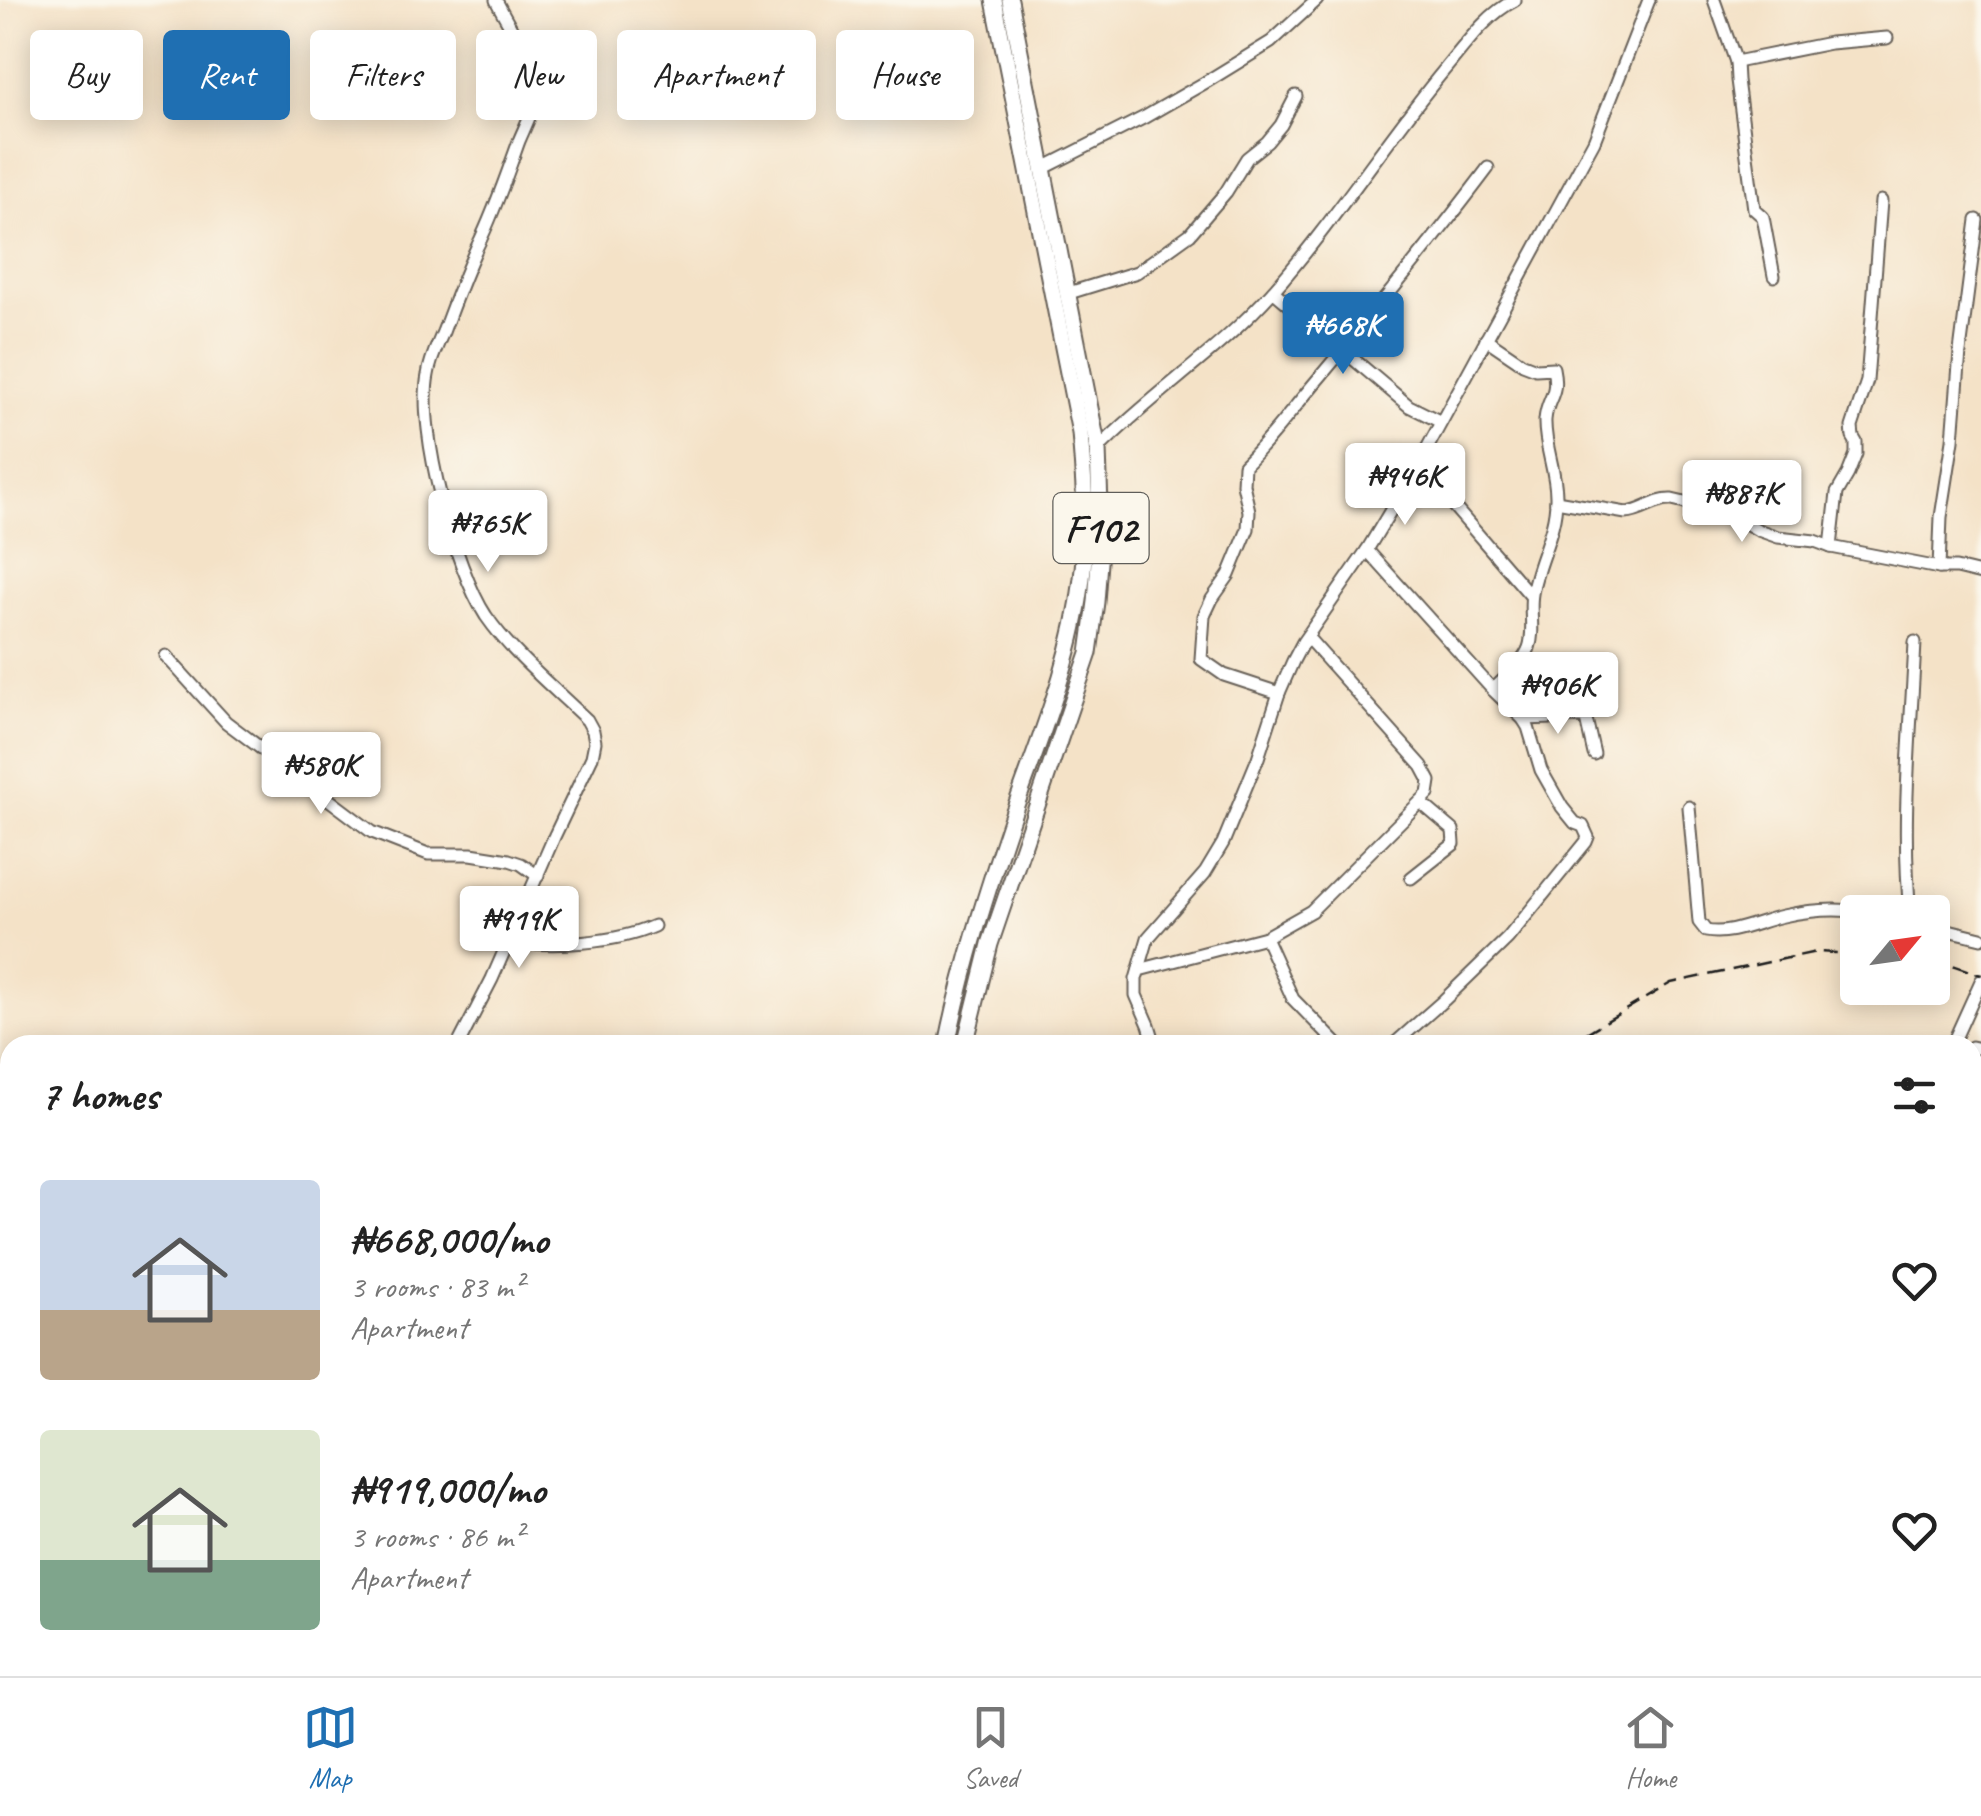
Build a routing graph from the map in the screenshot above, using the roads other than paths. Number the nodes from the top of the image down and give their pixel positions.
1 (496, 0) edge
2 (994, 0) edge
3 (1010, 0) edge
4 (1317, 0) edge
5 (1649, 0) edge
6 (1714, 0) edge
7 (1513, 1) edge
8 (1887, 38) dead end
9 (1736, 62) junction
10 (1296, 96) dead end
11 (1488, 168) dead end
12 (1042, 169) junction
13 (1881, 202) dead end
14 (1977, 220) dead end
15 (1774, 276) dead end
16 (1273, 290) junction
17 (1069, 293) junction
18 (1486, 339) junction
19 (1343, 349) junction
20 (1441, 422) junction
21 (1098, 448) junction
22 (1418, 466) junction
23 (1556, 501) junction
24 (1830, 547) junction
25 (1367, 550) junction
26 (1939, 568) junction
27 (1981, 574) edge
28 (1531, 596) junction
29 (1308, 638) junction
30 (1916, 642) dead end
31 (166, 656) dead end
32 (1494, 690) junction
33 (1279, 693) junction
34 (1523, 719) junction
35 (1594, 754) dead end
36 (1420, 802) junction
37 (1690, 807) dead end
38 (538, 876) junction
39 (1411, 878) dead end
40 (1908, 895) edge
41 (1840, 911) edge
42 (654, 926) dead end
43 (1950, 930) edge
44 (1265, 937) junction
45 (1981, 938) edge
46 (510, 940) junction
47 (1138, 970) junction
48 (1981, 980) edge
49 (463, 1035) edge
50 (948, 1035) edge
51 (968, 1035) edge
52 (1152, 1035) edge
53 (1328, 1035) edge
54 (1404, 1035) edge
55 (1960, 1035) edge

1 - 38 street
2 - 50 main road, F102
3 - 12 main road, F102
4 - 12 street
5 - 18 street
6 - 9 street
7 - 16 street
8 - 9 street
9 - 15 street
10 - 17 street
11 - 19 street
12 - 17 main road, F102
13 - 24 street
14 - 26 street
16 - 19 street
16 - 21 street
17 - 21 main road, F102
18 - 20 street
18 - 23 street
19 - 20 street
19 - 33 street
20 - 22 street
21 - 51 main road, F102
22 - 25 street
22 - 28 street
23 - 24 street
23 - 28 street
24 - 26 street
25 - 29 street
25 - 32 street
26 - 27 street
28 - 32 street
29 - 33 street
29 - 36 street
30 - 40 street
31 - 38 street
32 - 34 street
33 - 47 street
34 - 35 street
34 - 54 street
36 - 39 street
36 - 44 street
37 - 41 street
38 - 46 street
42 - 46 street
43 - 45 street
44 - 47 street
44 - 53 street
46 - 49 street
47 - 52 street
48 - 55 street

